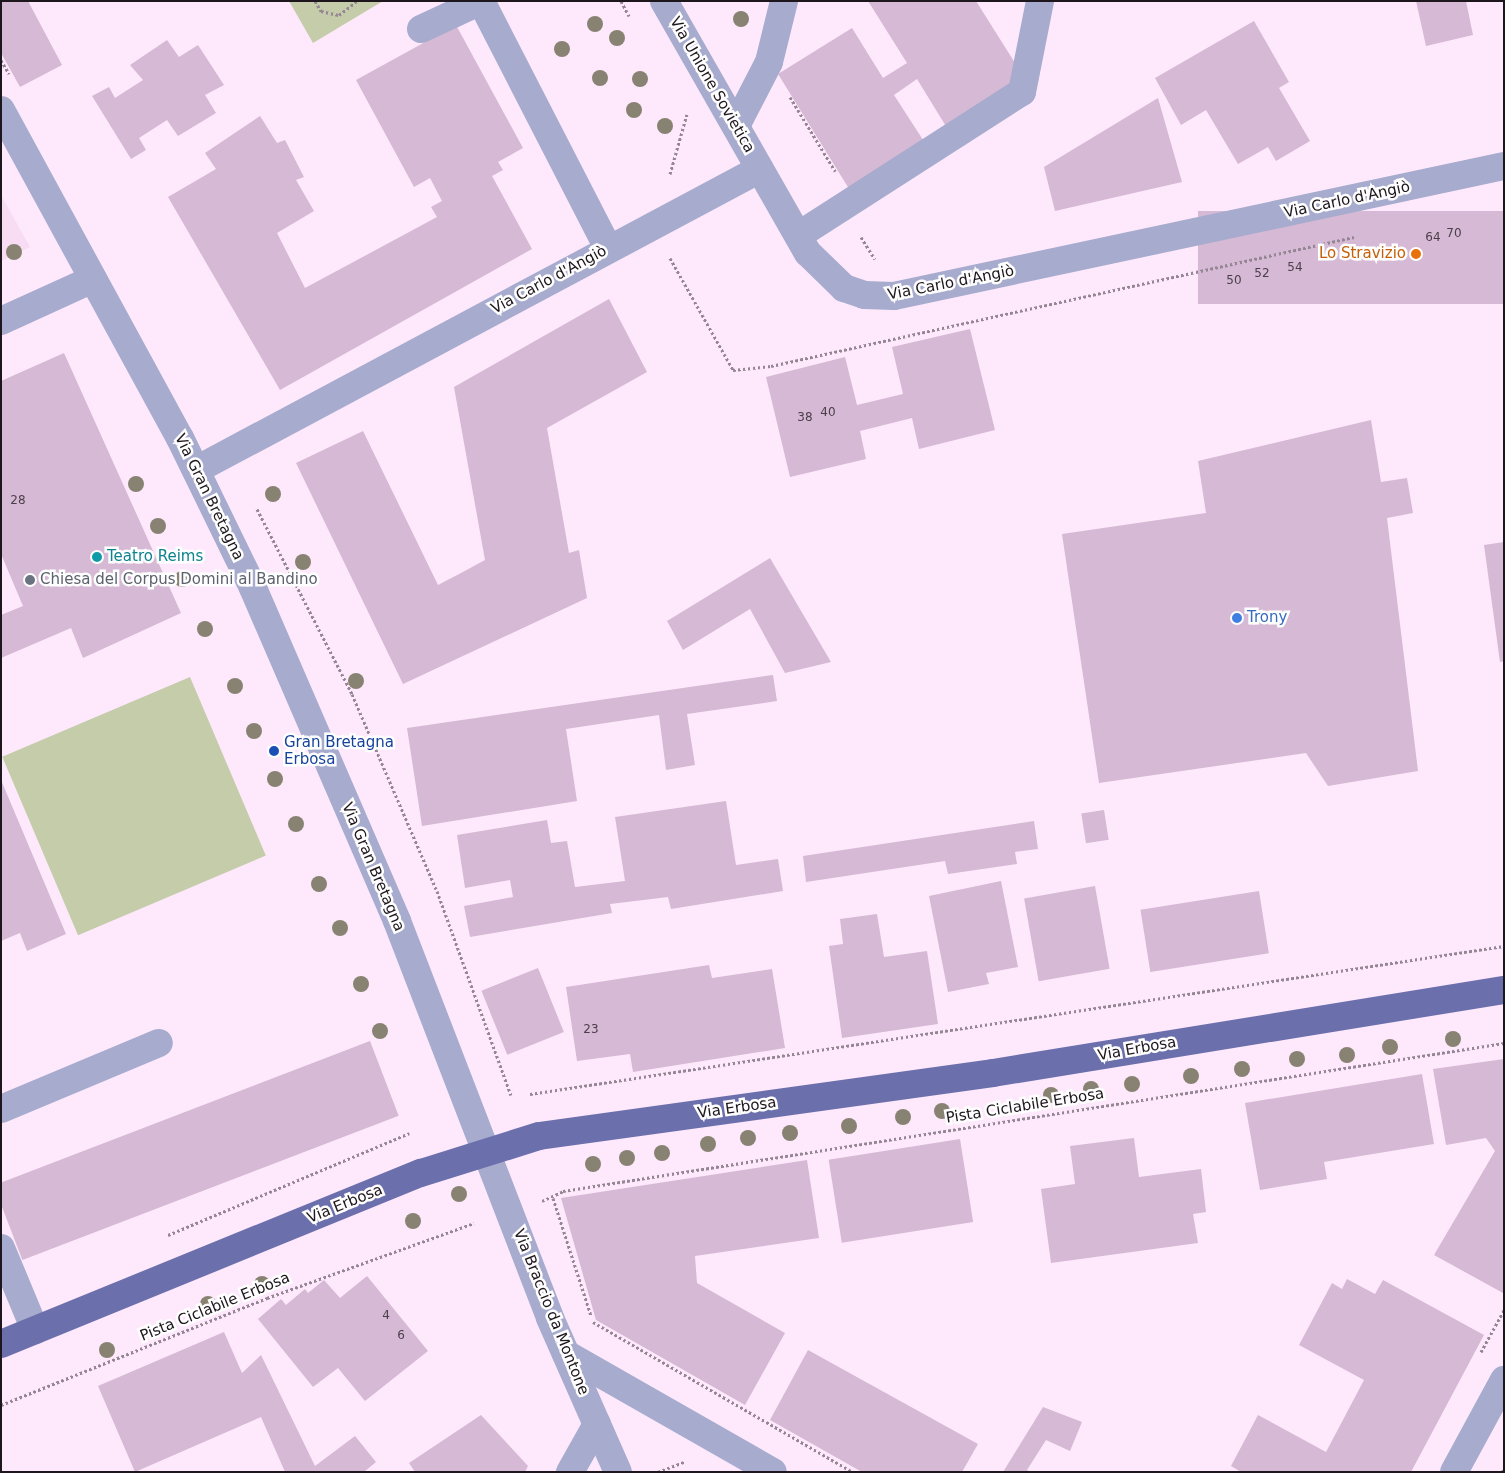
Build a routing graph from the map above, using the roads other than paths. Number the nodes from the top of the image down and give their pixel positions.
1 (664, 1) edge
2 (784, 1) edge
3 (1040, 1) edge
4 (421, 29) dead end
5 (1, 110) edge
6 (736, 126) junction
7 (1504, 166) edge
8 (760, 169) junction
9 (798, 235) junction
10 (608, 248) junction
11 (93, 279) junction
12 (1, 321) edge
13 (196, 470) junction
14 (1504, 990) edge
15 (159, 1043) dead end
16 (1, 1109) edge
17 (488, 1150) junction
18 (1, 1248) edge
19 (35, 1330) junction
20 (1, 1344) edge
21 (566, 1354) junction
22 (1504, 1380) edge
23 (597, 1424) junction
24 (570, 1472) edge
25 (618, 1472) edge
26 (773, 1472) edge
27 (1454, 1472) edge

1 - 6 street, Via Unione Sovietica
2 - 6 street
3 - 9 street
4 - 10 street
5 - 11 street, Via Gran Bretagna
6 - 8 street, Via Unione Sovietica
7 - 9 street, Via Carlo d'Angiò
8 - 9 street, Via Carlo d'Angiò
8 - 10 street, Via Carlo d'Angiò
10 - 13 street, Via Carlo d'Angiò
11 - 12 street
11 - 13 street, Via Gran Bretagna
13 - 17 street, Via Gran Bretagna
14 - 17 main road, Via Erbosa
15 - 16 street
17 - 19 main road, Via Erbosa
17 - 21 street, Via Braccio da Montone
18 - 19 street
19 - 20 main road, Via Erbosa
21 - 23 street, Via Braccio da Montone
21 - 26 street
22 - 27 street
23 - 24 street
23 - 25 street, Via Braccio da Montone

